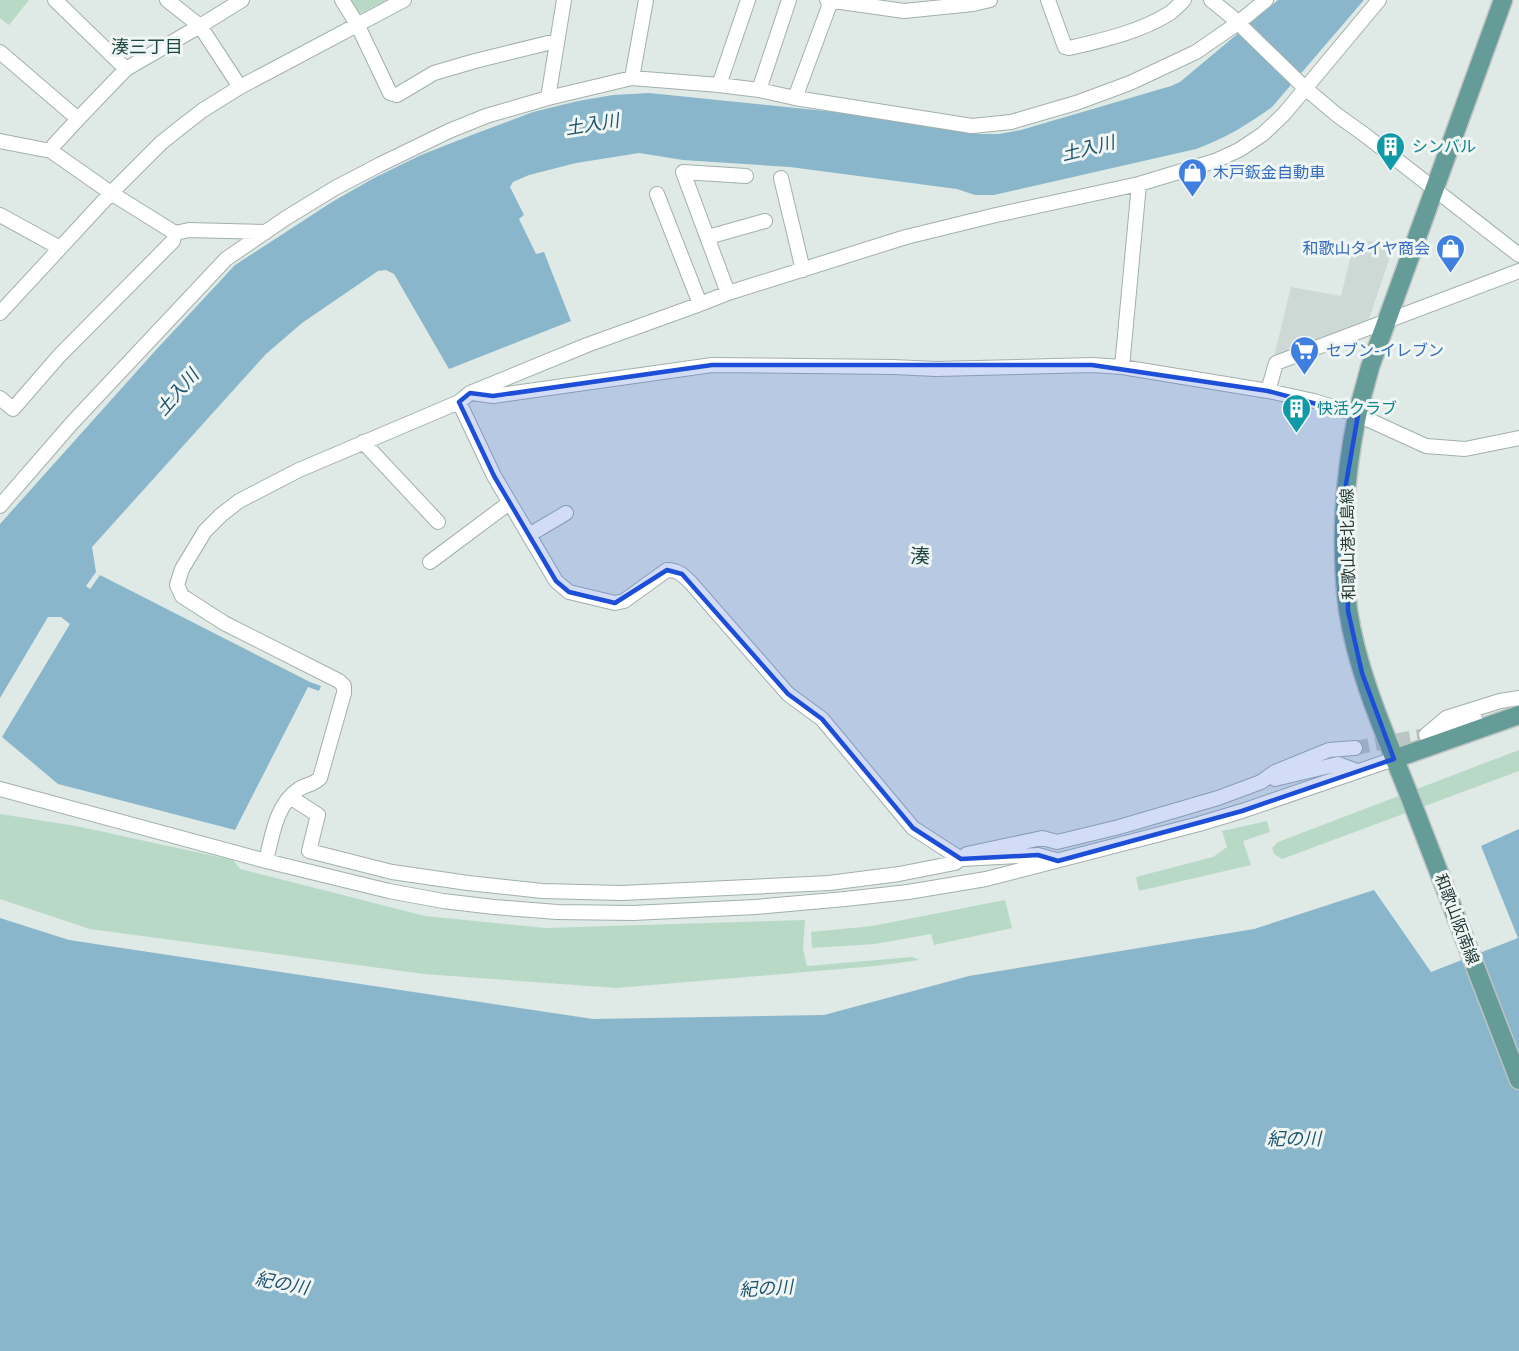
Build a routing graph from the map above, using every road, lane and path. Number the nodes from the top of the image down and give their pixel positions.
1 (55, 0) edge
2 (167, 0) edge
3 (242, 0) edge
4 (342, 0) edge
5 (404, 0) edge
6 (564, 0) edge
7 (646, 0) edge
8 (748, 0) edge
9 (789, 0) edge
10 (829, 0) edge
11 (990, 0) edge
12 (1048, 0) edge
13 (1184, 0) edge
14 (1212, 0) edge
15 (1266, 0) edge
16 (1379, 0) edge
17 (1503, 0) edge
18 (926, 5) edge
19 (357, 24) junction
20 (200, 26) junction
21 (1240, 26) junction
22 (557, 43) junction
23 (0, 52) edge
24 (126, 69) junction
25 (632, 78) junction
26 (719, 85) junction
27 (1303, 86) junction
28 (240, 87) junction
29 (759, 90) junction
30 (548, 98) junction
31 (795, 98) junction
32 (78, 118) junction
33 (0, 141) edge
34 (51, 151) junction
35 (746, 176) dead end
36 (781, 178) dead end
37 (1138, 184) junction
38 (1435, 189) junction
39 (111, 193) junction
40 (657, 194) dead end
41 (0, 215) edge
42 (765, 221) dead end
43 (266, 232) junction
44 (175, 233) junction
45 (708, 237) junction
46 (60, 248) junction
47 (1519, 255) edge
48 (803, 270) junction
49 (1519, 271) edge
50 (728, 293) junction
51 (700, 304) junction
52 (0, 313) edge
53 (1387, 320) junction
54 (1122, 367) junction
55 (1268, 391) junction
56 (464, 397) junction
57 (0, 398) edge
58 (1358, 415) junction
59 (1519, 438) edge
60 (363, 442) junction
61 (509, 503) junction
62 (0, 506) edge
63 (566, 513) dead end
64 (438, 522) dead end
65 (529, 535) junction
66 (430, 562) dead end
67 (1519, 699) edge
68 (1519, 715) edge
69 (1432, 739) junction
70 (1355, 748) tunnel mouth
71 (1394, 759) junction
72 (1357, 771) junction
73 (1261, 782) junction
74 (3, 790) edge
75 (290, 797) junction
76 (961, 859) junction
77 (266, 861) junction
78 (1058, 861) junction
79 (1519, 1080) edge

1 - 24 street
2 - 20 street
3 - 20 street
4 - 19 street
5 - 19 street
6 - 22 street
7 - 25 street
8 - 26 street
9 - 29 street
10 - 18 street
10 - 31 street
11 - 18 street
12 - 13 street
14 - 21 street
15 - 21 street
16 - 27 street
17 - 38 main road, 和歌山港北島線
19 - 22 street
19 - 28 street
20 - 24 street
20 - 28 street
21 - 27 street
21 - 31 street
22 - 30 street
23 - 32 street
24 - 32 street
25 - 26 street
25 - 30 street
26 - 29 street
27 - 37 street
27 - 38 street
28 - 39 street
29 - 31 street
30 - 43 street
32 - 34 street
33 - 34 street
34 - 39 street
35 - 45 street
36 - 48 street
37 - 48 street
37 - 54 street
38 - 47 street
38 - 53 main road, 和歌山港北島線
39 - 44 street
39 - 46 street
40 - 51 street
41 - 46 street
42 - 45 street
43 - 44 street
43 - 62 street
44 - 57 street
45 - 50 street
46 - 52 street
48 - 50 street
49 - 53 street
50 - 51 street
51 - 56 street
53 - 55 street
53 - 58 main road, 和歌山港北島線
54 - 55 street
54 - 56 street
55 - 58 street
56 - 60 street
56 - 61 street
58 - 59 street
58 - 71 main road, 和歌山港北島線
60 - 64 street
60 - 75 street
61 - 65 street
61 - 66 street
63 - 65 street
65 - 76 street
67 - 69 street
68 - 69 main road
69 - 71 main road
70 - 73 street
71 - 72 street
71 - 79 main road, 和歌山阪南線
72 - 73 street
72 - 78 street
73 - 76 street
74 - 77 street
75 - 76 street
75 - 77 street
76 - 78 street
77 - 78 street

